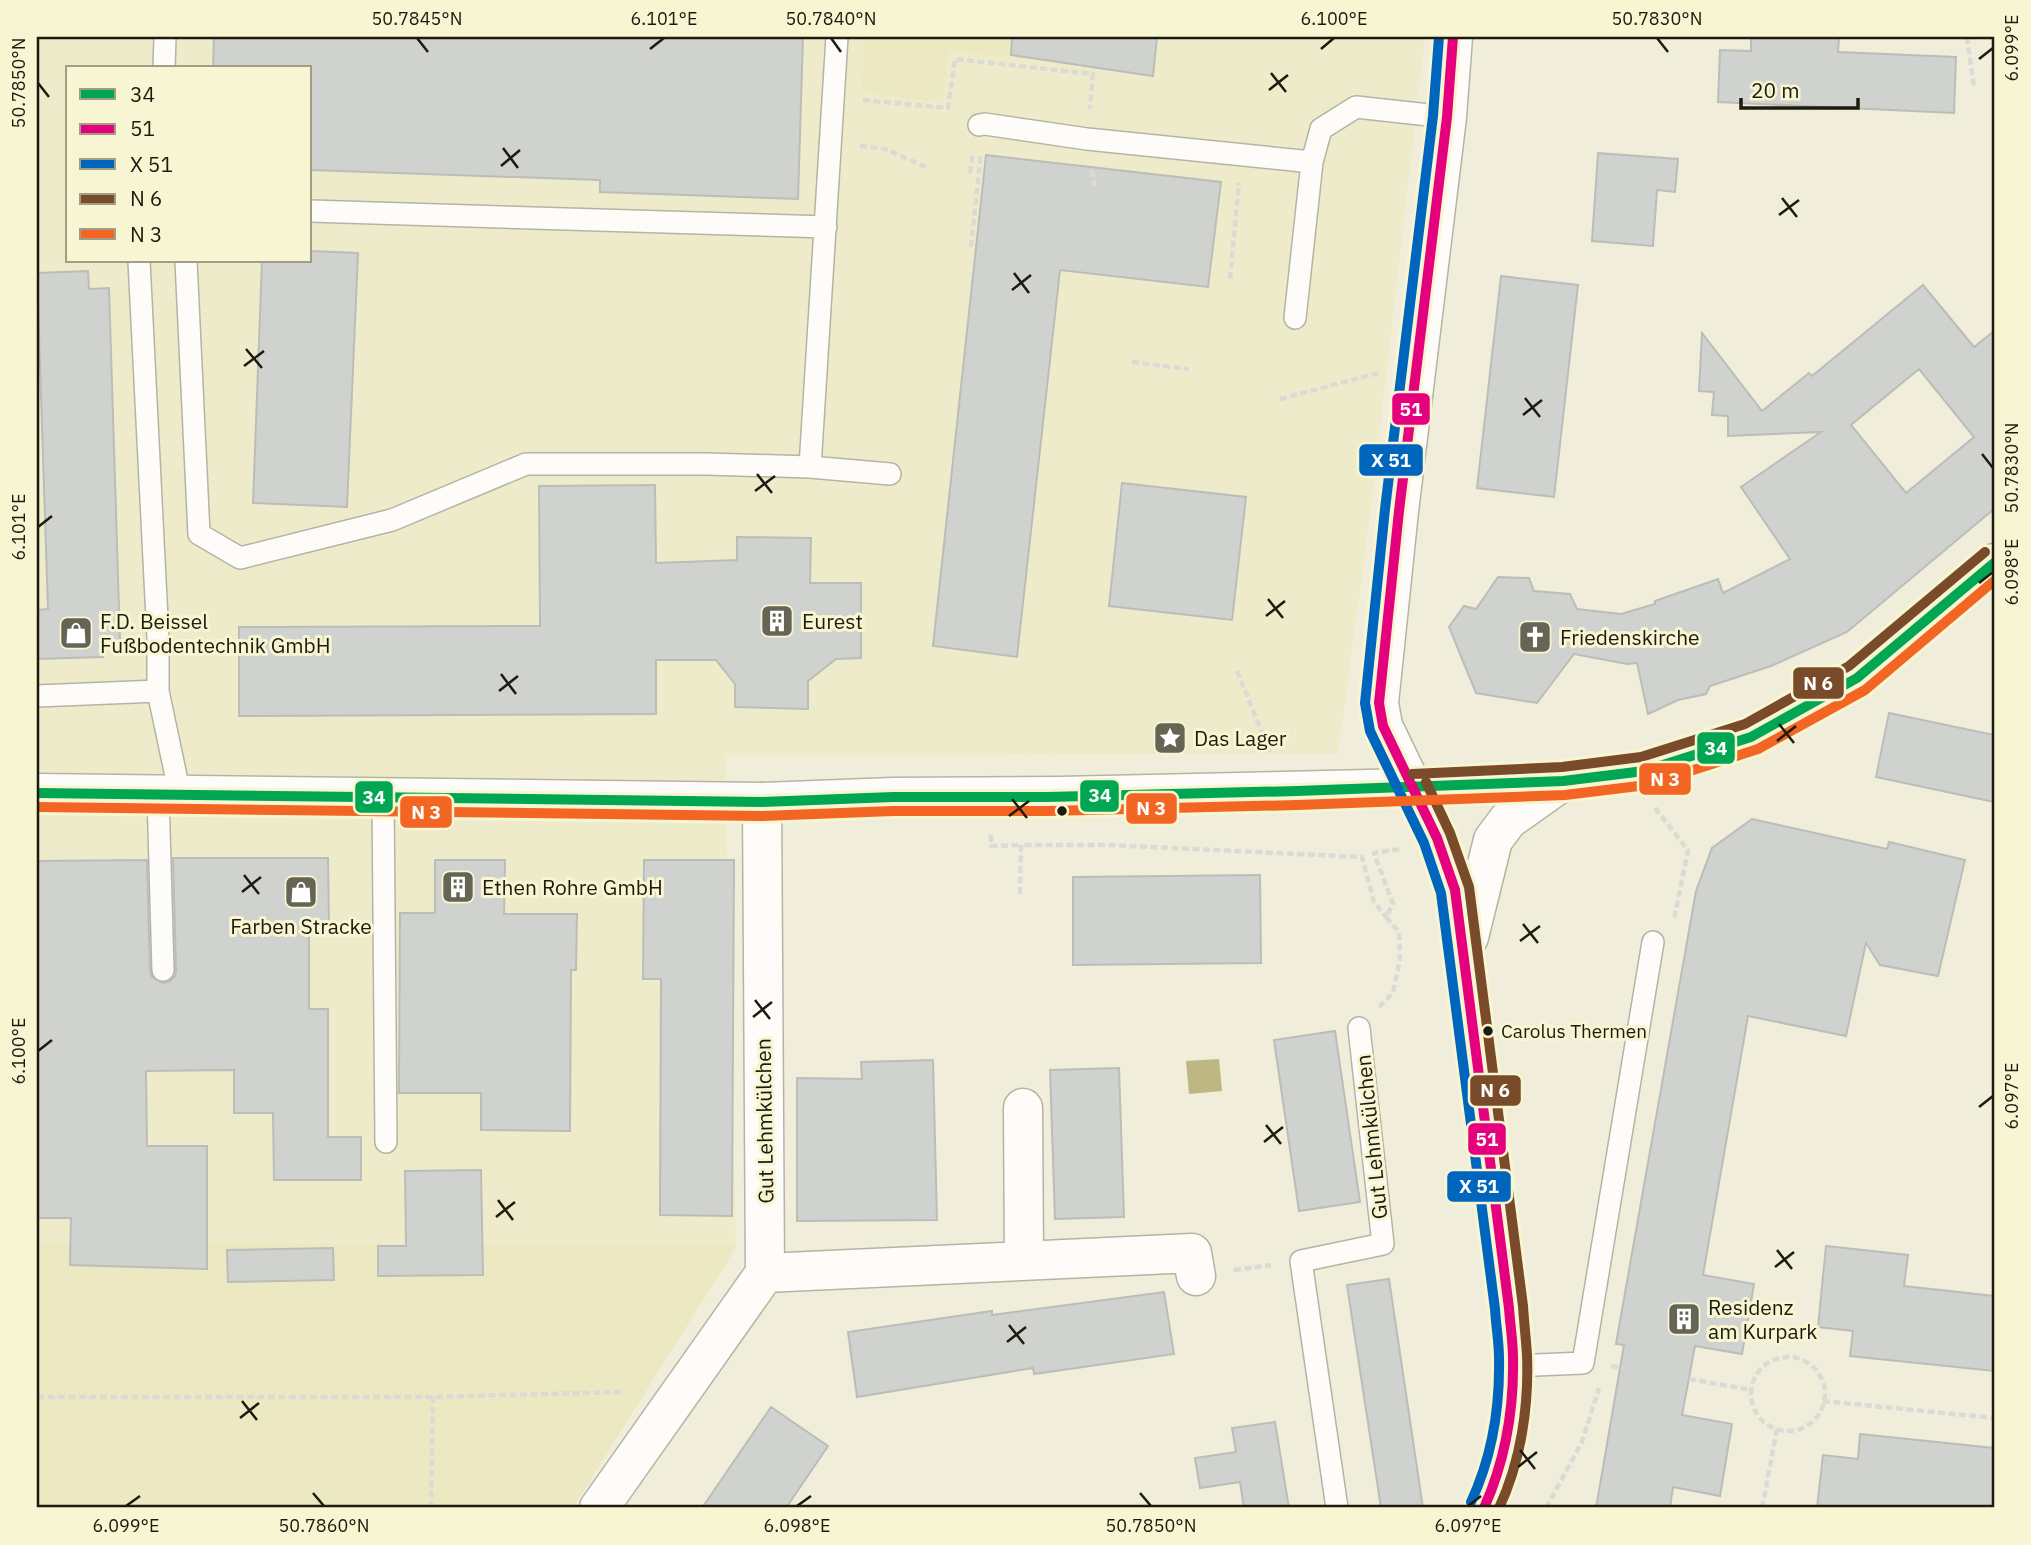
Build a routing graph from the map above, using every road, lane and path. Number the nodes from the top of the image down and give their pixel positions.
1 (165, 37) edge
2 (837, 37) edge
3 (1453, 37) edge
4 (1967, 37) edge
5 (164, 66) edge
6 (1050, 69) dead end
7 (1973, 88) dead end
8 (834, 97) junction
9 (1447, 117) junction
10 (979, 125) dead end
11 (854, 146) dead end
12 (1241, 155) junction
13 (1312, 162) junction
14 (929, 168) dead end
15 (979, 173) dead end
16 (312, 211) edge
17 (826, 228) junction
18 (971, 247) dead end
19 (139, 262) edge
20 (186, 262) edge
21 (1230, 279) dead end
22 (1294, 318) dead end
23 (1132, 362) dead end
24 (1189, 369) dead end
25 (1362, 378) dead end
26 (1280, 399) dead end
27 (810, 467) junction
28 (890, 474) dead end
29 (1994, 563) edge
30 (1237, 671) dead end
31 (158, 691) junction
32 (37, 696) edge
33 (1272, 756) dead end
34 (1644, 771) junction
35 (1563, 781) junction
36 (1413, 788) junction
37 (37, 793) edge
38 (169, 795) junction
39 (383, 797) junction
40 (762, 802) junction
41 (1437, 838) junction
42 (1021, 845) junction
43 (991, 846) dead end
44 (1020, 894) dead end
45 (1386, 918) junction
46 (1653, 942) joint
47 (1464, 956) junction
48 (163, 970) dead end
49 (1359, 1028) joint
50 (1023, 1108) dead end
51 (386, 1142) dead end
52 (1024, 1261) junction
53 (1301, 1261) junction
54 (765, 1273) junction
55 (1195, 1276) joint
56 (1583, 1363) junction
57 (1513, 1366) junction
58 (1689, 1379) dead end
59 (1751, 1390) junction
60 (621, 1392) dead end
61 (433, 1396) junction
62 (37, 1397) edge
63 (1823, 1401) junction
64 (1994, 1418) edge
65 (1777, 1429) junction
66 (431, 1508) edge
67 (598, 1508) edge
68 (1337, 1508) edge
69 (1484, 1508) edge
70 (1546, 1508) edge
71 (1762, 1508) edge

1 - 5 lane
2 - 8 lane
3 - 9 street
4 - 7 path
6 - 8 path
8 - 17 lane
9 - 13 lane
9 - 36 street
10 - 12 lane
11 - 14 path
12 - 13 lane
12 - 21 path
13 - 22 lane
15 - 18 path
16 - 17 lane
17 - 27 lane
19 - 31 lane
20 - 27 lane
23 - 24 path
25 - 26 path
27 - 28 lane
29 - 34 street
30 - 33 path
31 - 32 lane
31 - 38 lane
34 - 35 street
34 - 46 path
35 - 36 street
35 - 47 street
36 - 40 street
36 - 41 street
37 - 38 street
38 - 39 street
38 - 48 lane
39 - 40 street
39 - 51 lane
40 - 54 street, Gut Lehmkülchen
41 - 45 path
41 - 47 street
42 - 43 path
42 - 44 path
42 - 45 path
45 - 49 path
46 - 56 lane
47 - 57 street
49 - 53 lane, Gut Lehmkülchen
50 - 52 street
52 - 54 street
52 - 55 street
53 - 55 path
53 - 68 lane
54 - 67 street
56 - 57 lane
56 - 70 path
57 - 69 street
58 - 59 path
59 - 63 path
59 - 65 path
60 - 61 path
61 - 62 path
61 - 66 path
63 - 64 path
63 - 65 path
65 - 71 path

